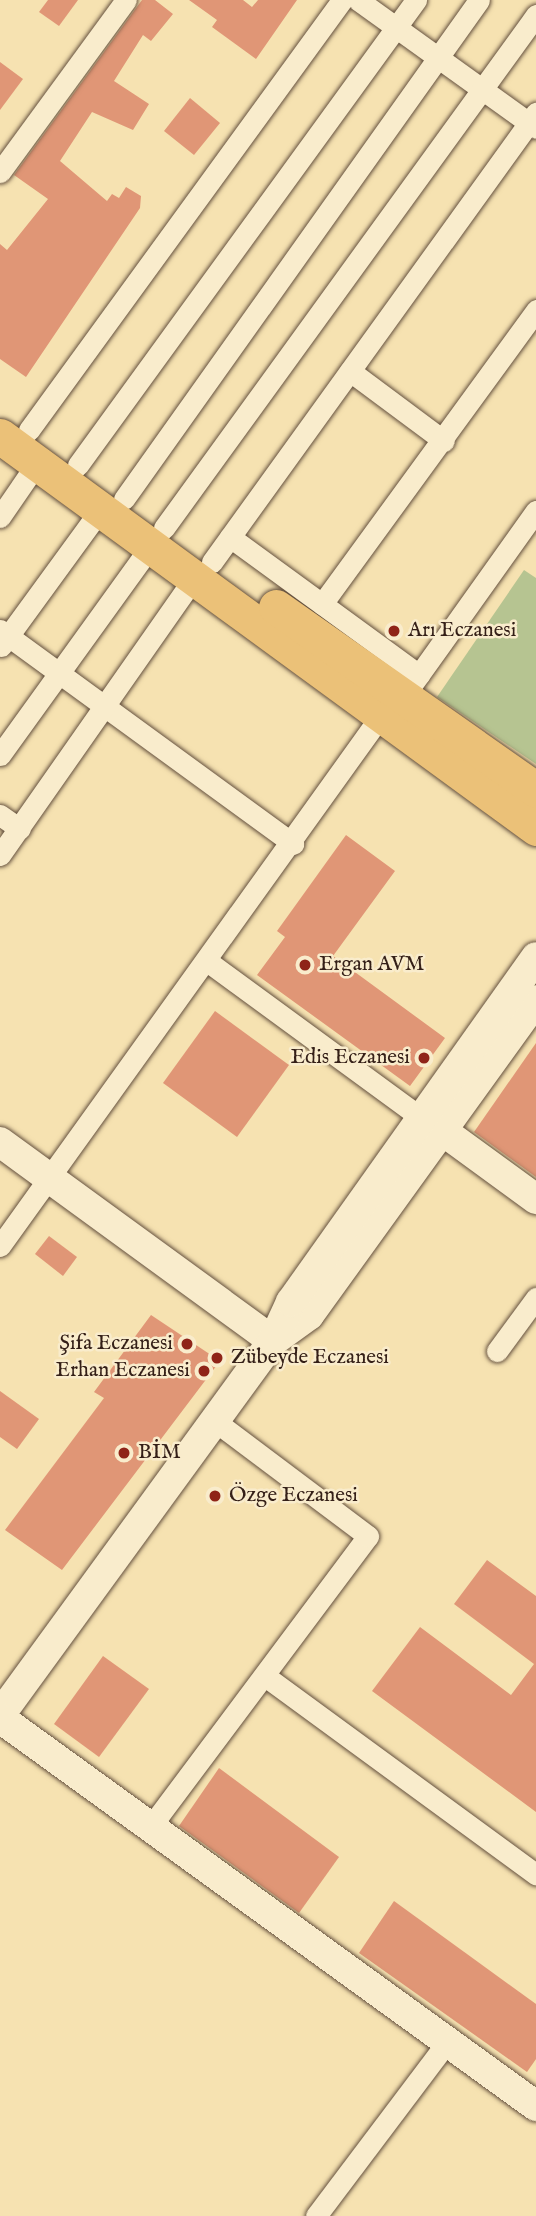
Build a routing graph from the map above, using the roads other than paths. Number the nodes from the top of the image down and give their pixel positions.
1 (126, 0) edge
2 (342, 0) edge
3 (358, 0) edge
4 (416, 0) edge
5 (479, 0) edge
6 (536, 15) edge
7 (397, 27) junction
8 (438, 57) junction
9 (482, 89) junction
10 (534, 121) edge
11 (0, 172) edge
12 (536, 310) edge
13 (350, 371) junction
14 (0, 409) edge
15 (14, 433) edge
16 (444, 441) junction
17 (37, 463) junction
18 (78, 465) junction
19 (112, 504) junction
20 (536, 511) edge
21 (0, 517) edge
22 (158, 537) junction
23 (212, 559) junction
24 (322, 604) junction
25 (3, 638) edge
26 (60, 672) junction
27 (402, 695) junction
28 (106, 704) junction
29 (0, 755) edge
30 (536, 790) edge
31 (0, 815) edge
32 (536, 828) edge
33 (20, 829) junction
34 (293, 844) junction
35 (0, 855) edge
36 (536, 957) edge
37 (207, 961) junction
38 (536, 1000) edge
39 (430, 1123) junction
40 (0, 1142) edge
41 (49, 1178) junction
42 (536, 1199) edge
43 (0, 1246) edge
44 (536, 1298) edge
45 (273, 1341) junction
46 (497, 1351) dead end
47 (215, 1421) junction
48 (265, 1676) junction
49 (0, 1717) edge
50 (151, 1826) junction
51 (536, 1874) edge
52 (448, 2041) junction
53 (536, 2106) edge
54 (316, 2216) edge

1 - 11 street
2 - 15 street
3 - 7 street
4 - 7 street
5 - 8 street
6 - 9 street
7 - 8 street
7 - 18 street
8 - 9 street
8 - 19 street
9 - 10 street
9 - 22 street
10 - 13 street
12 - 16 street
13 - 16 street
13 - 23 street
14 - 15 main road
15 - 17 main road
15 - 18 main road
16 - 24 street
17 - 19 main road
17 - 21 street
18 - 19 main road
19 - 22 main road
19 - 25 street
20 - 27 street
22 - 23 main road
22 - 26 street
23 - 24 street
23 - 27 main road
23 - 28 street
24 - 27 street
25 - 26 street
26 - 28 street
26 - 29 street
27 - 30 main road
27 - 32 main road
27 - 34 street
28 - 33 street
28 - 34 street
31 - 33 street
33 - 35 street
34 - 37 street
36 - 39 street
37 - 39 street
37 - 41 street
38 - 39 street
39 - 42 street
39 - 45 street
40 - 41 street
41 - 43 street
41 - 45 street
44 - 46 street
45 - 47 street
47 - 48 street
47 - 49 street
48 - 50 street
48 - 51 street
49 - 50 street
50 - 52 street
52 - 53 street
52 - 54 street

